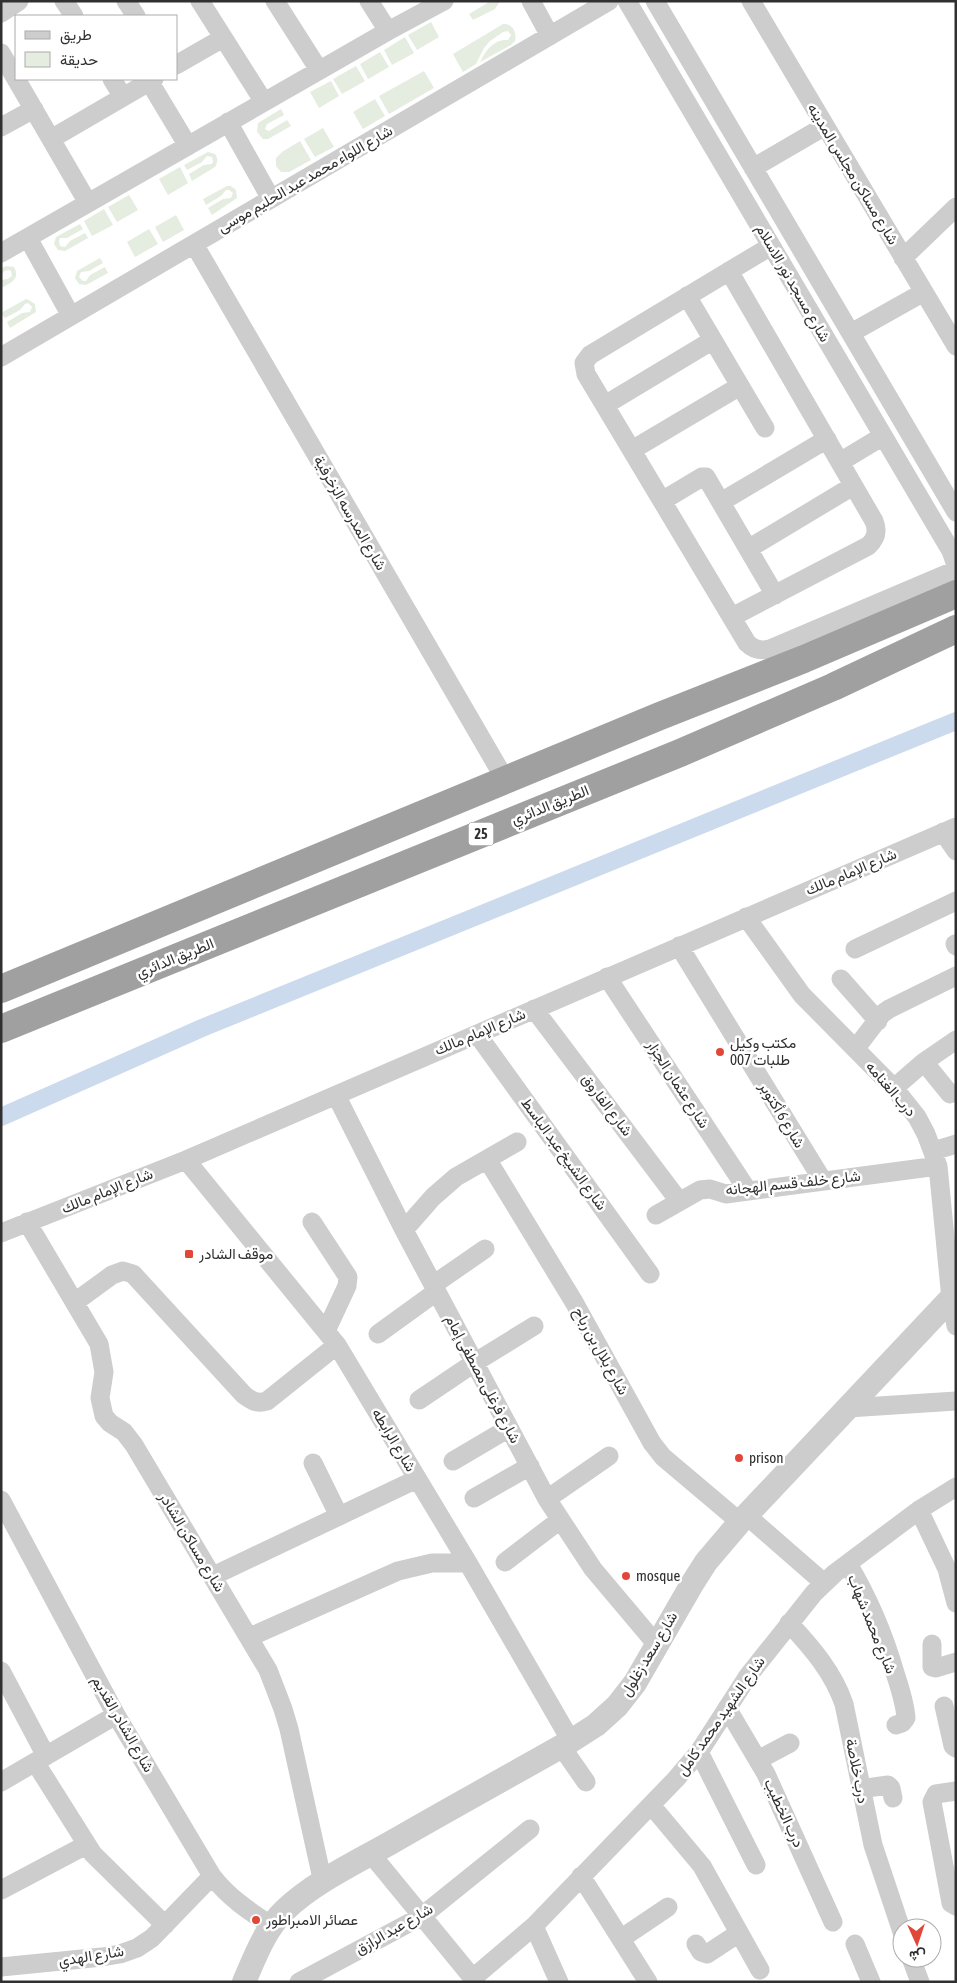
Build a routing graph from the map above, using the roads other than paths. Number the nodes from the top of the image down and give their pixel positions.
1 (19, 1) edge
2 (64, 1) edge
3 (126, 1) edge
4 (200, 1) edge
5 (275, 1) edge
6 (369, 1) edge
7 (444, 1) edge
8 (531, 1) edge
9 (609, 1) edge
10 (627, 1) edge
11 (655, 1) edge
12 (751, 1) edge
13 (1, 12) edge
14 (73, 15) edge
15 (135, 15) edge
16 (388, 31) junction
17 (550, 36) junction
18 (223, 38) junction
19 (1, 53) edge
20 (178, 65) edge
21 (319, 70) junction
22 (15, 77) edge
23 (17, 80) edge
24 (113, 80) edge
25 (152, 80) edge
26 (123, 97) junction
27 (264, 102) junction
28 (34, 109) junction
29 (228, 122) junction
30 (825, 126) junction
31 (1, 127) edge
32 (51, 139) junction
33 (188, 146) junction
34 (753, 168) junction
35 (271, 199) junction
36 (88, 203) junction
37 (956, 207) edge
38 (28, 238) junction
39 (194, 244) junction
40 (771, 246) junction
41 (1, 253) edge
42 (904, 258) junction
43 (729, 271) junction
44 (924, 292) junction
45 (687, 296) junction
46 (71, 316) junction
47 (851, 334) junction
48 (713, 340) junction
49 (955, 344) edge
50 (1, 357) edge
51 (740, 386) junction
52 (606, 405) junction
53 (765, 428) dead end
54 (883, 436) junction
55 (826, 439) junction
56 (632, 450) junction
57 (840, 462) junction
58 (854, 486) junction
59 (951, 493) edge
60 (662, 501) junction
61 (721, 502) junction
62 (956, 512) edge
63 (748, 549) junction
64 (956, 565) edge
65 (955, 583) edge
66 (775, 595) junction
67 (732, 617) junction
68 (956, 629) edge
69 (660, 716) junction
70 (589, 746) junction
71 (680, 753) junction
72 (506, 781) junction
73 (608, 782) junction
74 (950, 829) edge
75 (956, 852) edge
76 (956, 901) edge
77 (746, 917) junction
78 (679, 946) junction
79 (855, 949) dead end
80 (956, 976) edge
81 (607, 977) junction
82 (841, 979) dead end
83 (1, 989) edge
84 (534, 1009) junction
85 (878, 1020) junction
86 (1, 1029) edge
87 (477, 1034) junction
88 (956, 1040) edge
89 (856, 1048) junction
90 (924, 1062) junction
91 (894, 1088) junction
92 (336, 1094) junction
93 (950, 1094) dead end
94 (517, 1142) dead end
95 (956, 1144) edge
96 (935, 1158) junction
97 (487, 1159) junction
98 (186, 1160) junction
99 (823, 1181) junction
100 (748, 1191) junction
101 (679, 1201) junction
102 (656, 1216) dead end
103 (27, 1222) junction
104 (312, 1222) dead end
105 (404, 1230) junction
106 (1, 1233) edge
107 (485, 1249) dead end
108 (650, 1274) dead end
109 (435, 1288) junction
110 (953, 1296) edge
111 (75, 1302) junction
112 (534, 1326) dead end
113 (956, 1326) edge
114 (378, 1334) dead end
115 (332, 1338) junction
116 (474, 1363) junction
117 (419, 1400) dead end
118 (956, 1401) edge
119 (848, 1408) junction
120 (509, 1428) junction
121 (609, 1456) dead end
122 (453, 1461) dead end
123 (313, 1464) dead end
124 (530, 1466) junction
125 (417, 1479) junction
126 (956, 1487) edge
127 (474, 1498) dead end
128 (547, 1499) junction
129 (1, 1500) edge
130 (919, 1510) junction
131 (339, 1516) junction
132 (743, 1519) junction
133 (560, 1520) junction
134 (505, 1562) dead end
135 (468, 1563) junction
136 (848, 1564) junction
137 (213, 1576) junction
138 (824, 1583) junction
139 (956, 1603) edge
140 (789, 1623) junction
141 (250, 1637) junction
142 (932, 1644) dead end
143 (657, 1645) junction
144 (956, 1662) edge
145 (1, 1672) edge
146 (895, 1682) dead end
147 (944, 1706) dead end
148 (726, 1708) junction
149 (116, 1715) junction
150 (896, 1725) dead end
151 (566, 1744) junction
152 (790, 1744) dead end
153 (956, 1748) edge
154 (699, 1752) junction
155 (41, 1759) junction
156 (758, 1760) junction
157 (1, 1782) edge
158 (586, 1782) dead end
159 (860, 1789) junction
160 (956, 1791) edge
161 (893, 1798) dead end
162 (651, 1805) junction
163 (530, 1829) dead end
164 (86, 1845) junction
165 (371, 1854) junction
166 (756, 1865) dead end
167 (212, 1876) junction
168 (581, 1876) junction
169 (323, 1883) junction
170 (1, 1890) edge
171 (956, 1906) edge
172 (668, 1907) dead end
173 (422, 1916) junction
174 (897, 1918) edge
175 (833, 1922) dead end
176 (165, 1925) junction
177 (272, 1926) junction
178 (534, 1926) junction
179 (739, 1933) junction
180 (622, 1938) junction
181 (696, 1944) dead end
182 (855, 1944) dead end
183 (1, 1967) edge
184 (915, 1968) edge
185 (760, 1970) dead end
186 (474, 1980) edge
187 (244, 1982) edge
188 (299, 1982) edge
189 (559, 1982) edge
190 (648, 1982) edge
191 (871, 1982) edge
192 (920, 1982) edge

1 - 13 street
2 - 14 street
3 - 15 street
4 - 18 street
5 - 21 street
6 - 16 street
7 - 16 street
8 - 17 street
9 - 17 street, شارع اللواء محمد عبد الحليم موسى
10 - 40 street, شارع مسجد نور الاسلام
11 - 34 street, شارع مسجد نور الاسلام
12 - 30 street, شارع مساكن مجلس المدينه
16 - 21 street
17 - 35 street, شارع اللواء محمد عبد الحليم موسى
18 - 20 street
18 - 27 street
19 - 22 street
21 - 27 street
23 - 28 street
24 - 26 street
25 - 26 street
25 - 33 street
26 - 32 street
27 - 29 street
28 - 31 street
28 - 32 street
29 - 33 street
29 - 35 street
30 - 34 street
30 - 42 street, شارع مساكن مجلس المدينه
32 - 36 street
33 - 36 street
34 - 47 street, شارع مسجد نور الاسلام
35 - 39 street, شارع اللواء محمد عبد الحليم موسى
36 - 38 street
37 - 42 street
38 - 41 street
38 - 46 street
39 - 46 street, شارع اللواء محمد عبد الحليم موسى
39 - 72 street, شارع المدرسه الزخرفية
40 - 43 street
40 - 54 street, شارع مسجد نور الاسلام
42 - 44 street, شارع مساكن مجلس المدينه
43 - 45 street
43 - 55 street
44 - 47 street
44 - 49 street, شارع مساكن مجلس المدينه
45 - 48 street
45 - 52 street
46 - 50 street, شارع اللواء محمد عبد الحليم موسى
47 - 59 street, شارع مسجد نور الاسلام
48 - 51 street
48 - 52 street
51 - 53 street
51 - 56 street
52 - 56 street
54 - 57 street
54 - 64 street, شارع مسجد نور الاسلام
55 - 57 street
55 - 61 street
56 - 60 street
57 - 58 street
58 - 63 street
58 - 66 street
59 - 62 street, شارع مسجد نور الاسلام
60 - 61 street
60 - 67 street
61 - 63 street
63 - 66 street
65 - 67 street
65 - 69 highway
66 - 67 street
68 - 71 highway, الطريق الدائري / 25
69 - 70 highway
69 - 71 highway
70 - 72 highway
70 - 73 highway
71 - 73 highway, الطريق الدائري / 25
72 - 83 highway
73 - 86 highway, الطريق الدائري / 25
74 - 75 street
74 - 77 street, شارع الإمام مالك
76 - 79 street
77 - 78 street, شارع الإمام مالك
77 - 89 street, درب الغنامه
78 - 81 street, شارع الإمام مالك
78 - 99 street, شارع 6 أكتوبر
80 - 85 street
81 - 84 street, شارع الإمام مالك
81 - 100 street, شارع عثمان الجزار
82 - 85 street
84 - 87 street, شارع الإمام مالك
84 - 101 street, شارع الفاروق
85 - 89 street
87 - 92 street, شارع الإمام مالك
87 - 108 street, شارع الشيخ عبد الباسط
88 - 90 street
89 - 91 street, درب الغنامه
90 - 91 street
90 - 93 street
91 - 96 street, درب الغنامه
92 - 98 street, شارع الإمام مالك
92 - 105 street, شارع فرغلى مصطفى إمام
94 - 97 street
95 - 96 street, شارع خلف قسم الهجانه
96 - 99 street, شارع خلف قسم الهجانه
96 - 110 street, درب الغنامه
97 - 105 street
97 - 132 street, شارع بلال بن رباح
98 - 103 street, شارع الإمام مالك
98 - 115 street, شارع الرابطه
99 - 100 street, شارع خلف قسم الهجانه
100 - 101 street, شارع خلف قسم الهجانه
101 - 102 street, شارع خلف قسم الهجانه
103 - 106 street, شارع الإمام مالك
103 - 111 street, شارع مساكن الشادر
104 - 115 street
105 - 109 street, شارع فرغلى مصطفى إمام
107 - 109 street
109 - 114 street
109 - 116 street, شارع فرغلى مصطفى إمام
110 - 113 street, درب الغنامه
110 - 119 street, شارع سعد زغلول
111 - 115 street
111 - 137 street, شارع مساكن الشادر
112 - 116 street
115 - 125 street, شارع الرابطه
116 - 117 street
116 - 120 street, شارع فرغلى مصطفى إمام
118 - 119 street
119 - 132 street, شارع سعد زغلول
120 - 122 street
120 - 124 street, شارع فرغلى مصطفى إمام
121 - 128 street
123 - 131 street
124 - 127 street
124 - 128 street, شارع فرغلى مصطفى إمام
125 - 131 street
125 - 135 street, شارع الرابطه
126 - 130 street, شارع الشهيد محمد كامل
128 - 133 street, شارع فرغلى مصطفى إمام
129 - 149 street, شارع الشادر القديم
130 - 136 street, شارع الشهيد محمد كامل
130 - 139 street
131 - 137 street
132 - 138 street, شارع بلال بن رباح
132 - 143 street, شارع سعد زغلول
133 - 134 street
133 - 143 street, شارع فرغلى مصطفى إمام
135 - 141 street
135 - 151 street, شارع الرابطه
136 - 138 street, شارع الشهيد محمد كامل
136 - 146 street, شارع محمد شهاب
136 - 150 street, شارع محمد شهاب
137 - 141 street, شارع مساكن الشادر
138 - 140 street, شارع الشهيد محمد كامل
140 - 148 street, شارع الشهيد محمد كامل
140 - 159 street, درب خلاصة
141 - 169 street, شارع مساكن الشادر
142 - 144 street
143 - 151 street, شارع سعد زغلول
145 - 155 street
147 - 153 street
148 - 154 street, شارع الشهيد محمد كامل
148 - 156 street, درب الخطيب
149 - 155 street
149 - 167 street, شارع الشادر القديم
151 - 158 street, شارع الرابطه
151 - 165 street, شارع سعد زغلول
152 - 156 street
154 - 162 street, شارع الشهيد محمد كامل
154 - 166 street
155 - 157 street
155 - 164 street
156 - 175 street, درب الخطيب
159 - 161 street
159 - 174 street, درب خلاصة
160 - 171 street
162 - 168 street, شارع الشهيد محمد كامل
162 - 179 street
163 - 173 street, شارع عبد الرازق
164 - 170 street
164 - 176 street
165 - 169 street, شارع سعد زغلول
165 - 173 street
167 - 176 street, شارع الهدي
167 - 177 street, شارع الشادر القديم
168 - 178 street, شارع الشهيد محمد كامل
168 - 180 street
169 - 177 street, شارع سعد زغلول
172 - 180 street
173 - 186 street
173 - 188 street, شارع عبد الرازق
176 - 183 street, شارع الهدي
177 - 187 street, شارع سعد زغلول
178 - 186 street, شارع الشهيد محمد كامل
178 - 189 street
179 - 181 street
179 - 185 street
180 - 190 street
182 - 191 street
184 - 192 street

